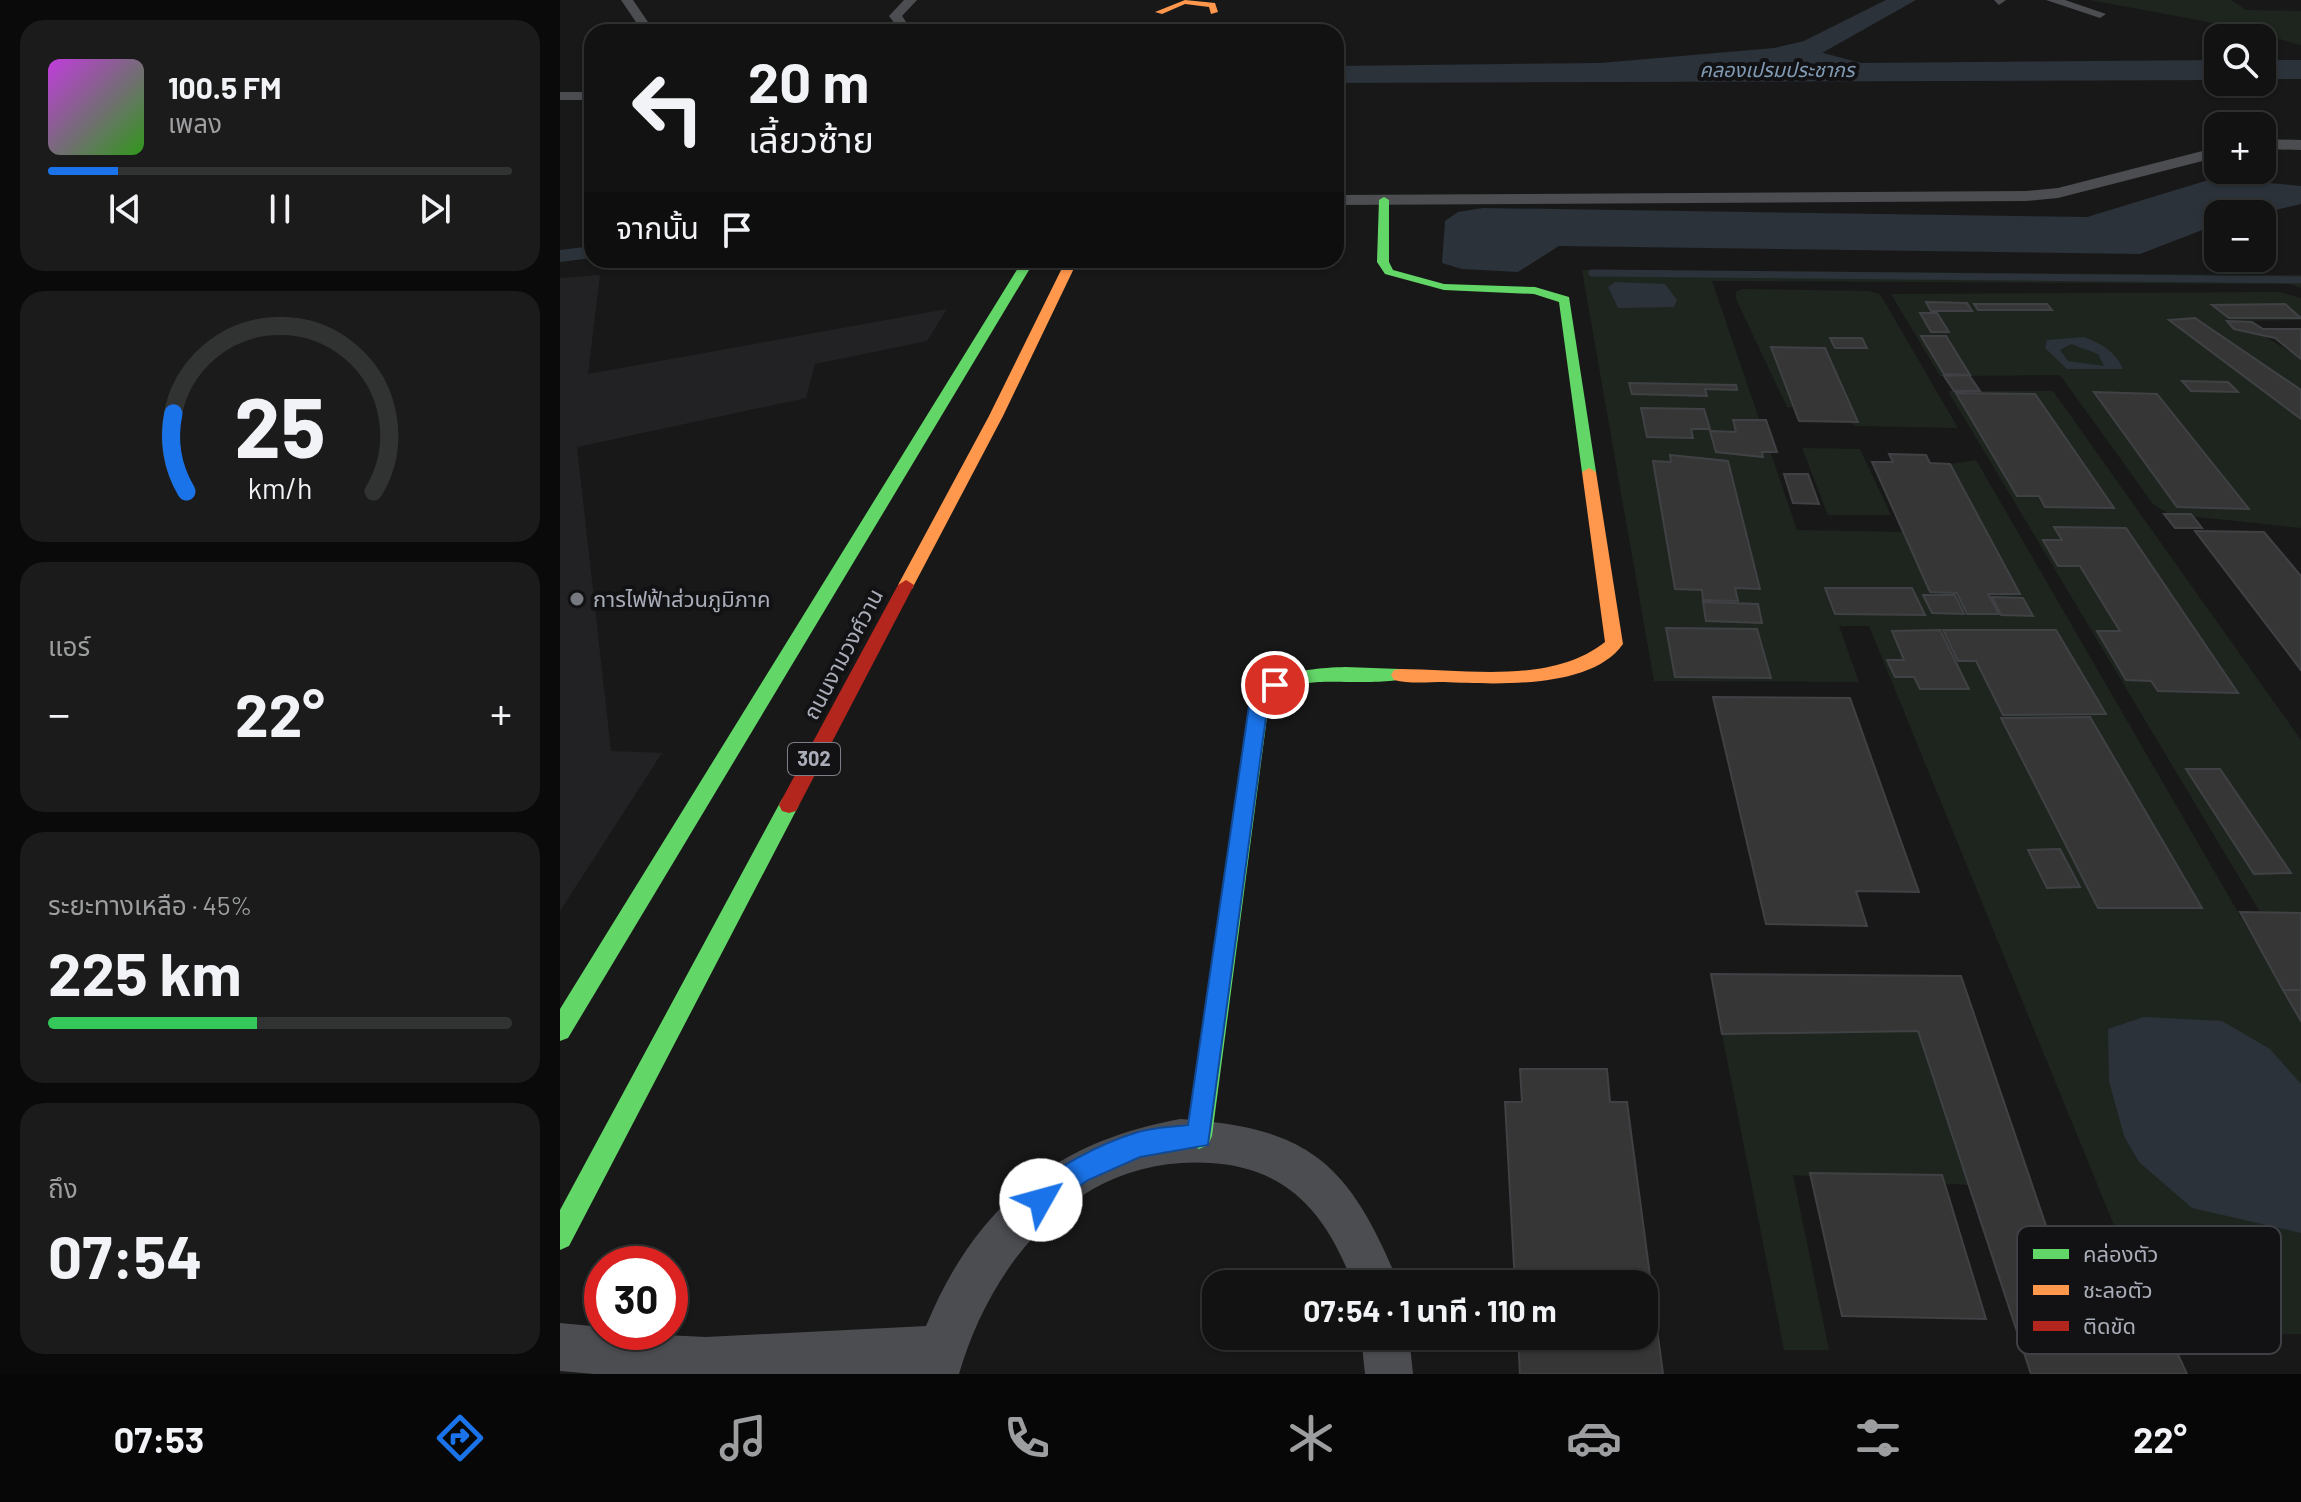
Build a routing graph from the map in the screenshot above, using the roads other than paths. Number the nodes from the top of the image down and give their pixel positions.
1 (627, 0) edge
2 (911, 0) edge
3 (1183, 0) edge
4 (2052, 0) edge
5 (1211, 4) edge
6 (2100, 14) dead end
7 (1160, 17) edge
8 (643, 24) edge
9 (901, 24) edge
10 (1198, 24) edge
11 (560, 96) edge
12 (584, 96) edge
13 (2276, 144) edge
14 (2301, 145) edge
15 (2204, 156) edge
16 (1344, 200) edge
17 (1384, 200) junction
18 (1010, 268) edge
19 (1023, 268) edge
20 (1069, 268) edge
21 (1074, 268) edge
22 (1066, 279) junction
23 (999, 303) junction
24 (597, 967) junction
25 (560, 969) edge
26 (560, 1030) edge
27 (1199, 1136) junction
28 (560, 1237) edge
29 (1370, 1270) edge
30 (560, 1347) edge
31 (1386, 1350) edge
32 (937, 1362) edge
33 (1389, 1374) edge

1 - 8 street
2 - 9 street
3 - 7 main road
4 - 6 street
5 - 7 main road
5 - 10 main road
11 - 12 street
13 - 14 street
15 - 17 street
16 - 17 street
17 - 27 main road
18 - 23 main road
19 - 23 main road, ถนนงามวงศ์วาน
20 - 22 main road, ถนนงามวงศ์วาน / 302
21 - 22 main road
22 - 28 main road, ถนนงามวงศ์วาน / 302
23 - 24 main road, ถนนงามวงศ์วาน
24 - 25 street
24 - 26 main road, ถนนงามวงศ์วาน
27 - 29 street
27 - 32 street
30 - 32 street
31 - 33 street

